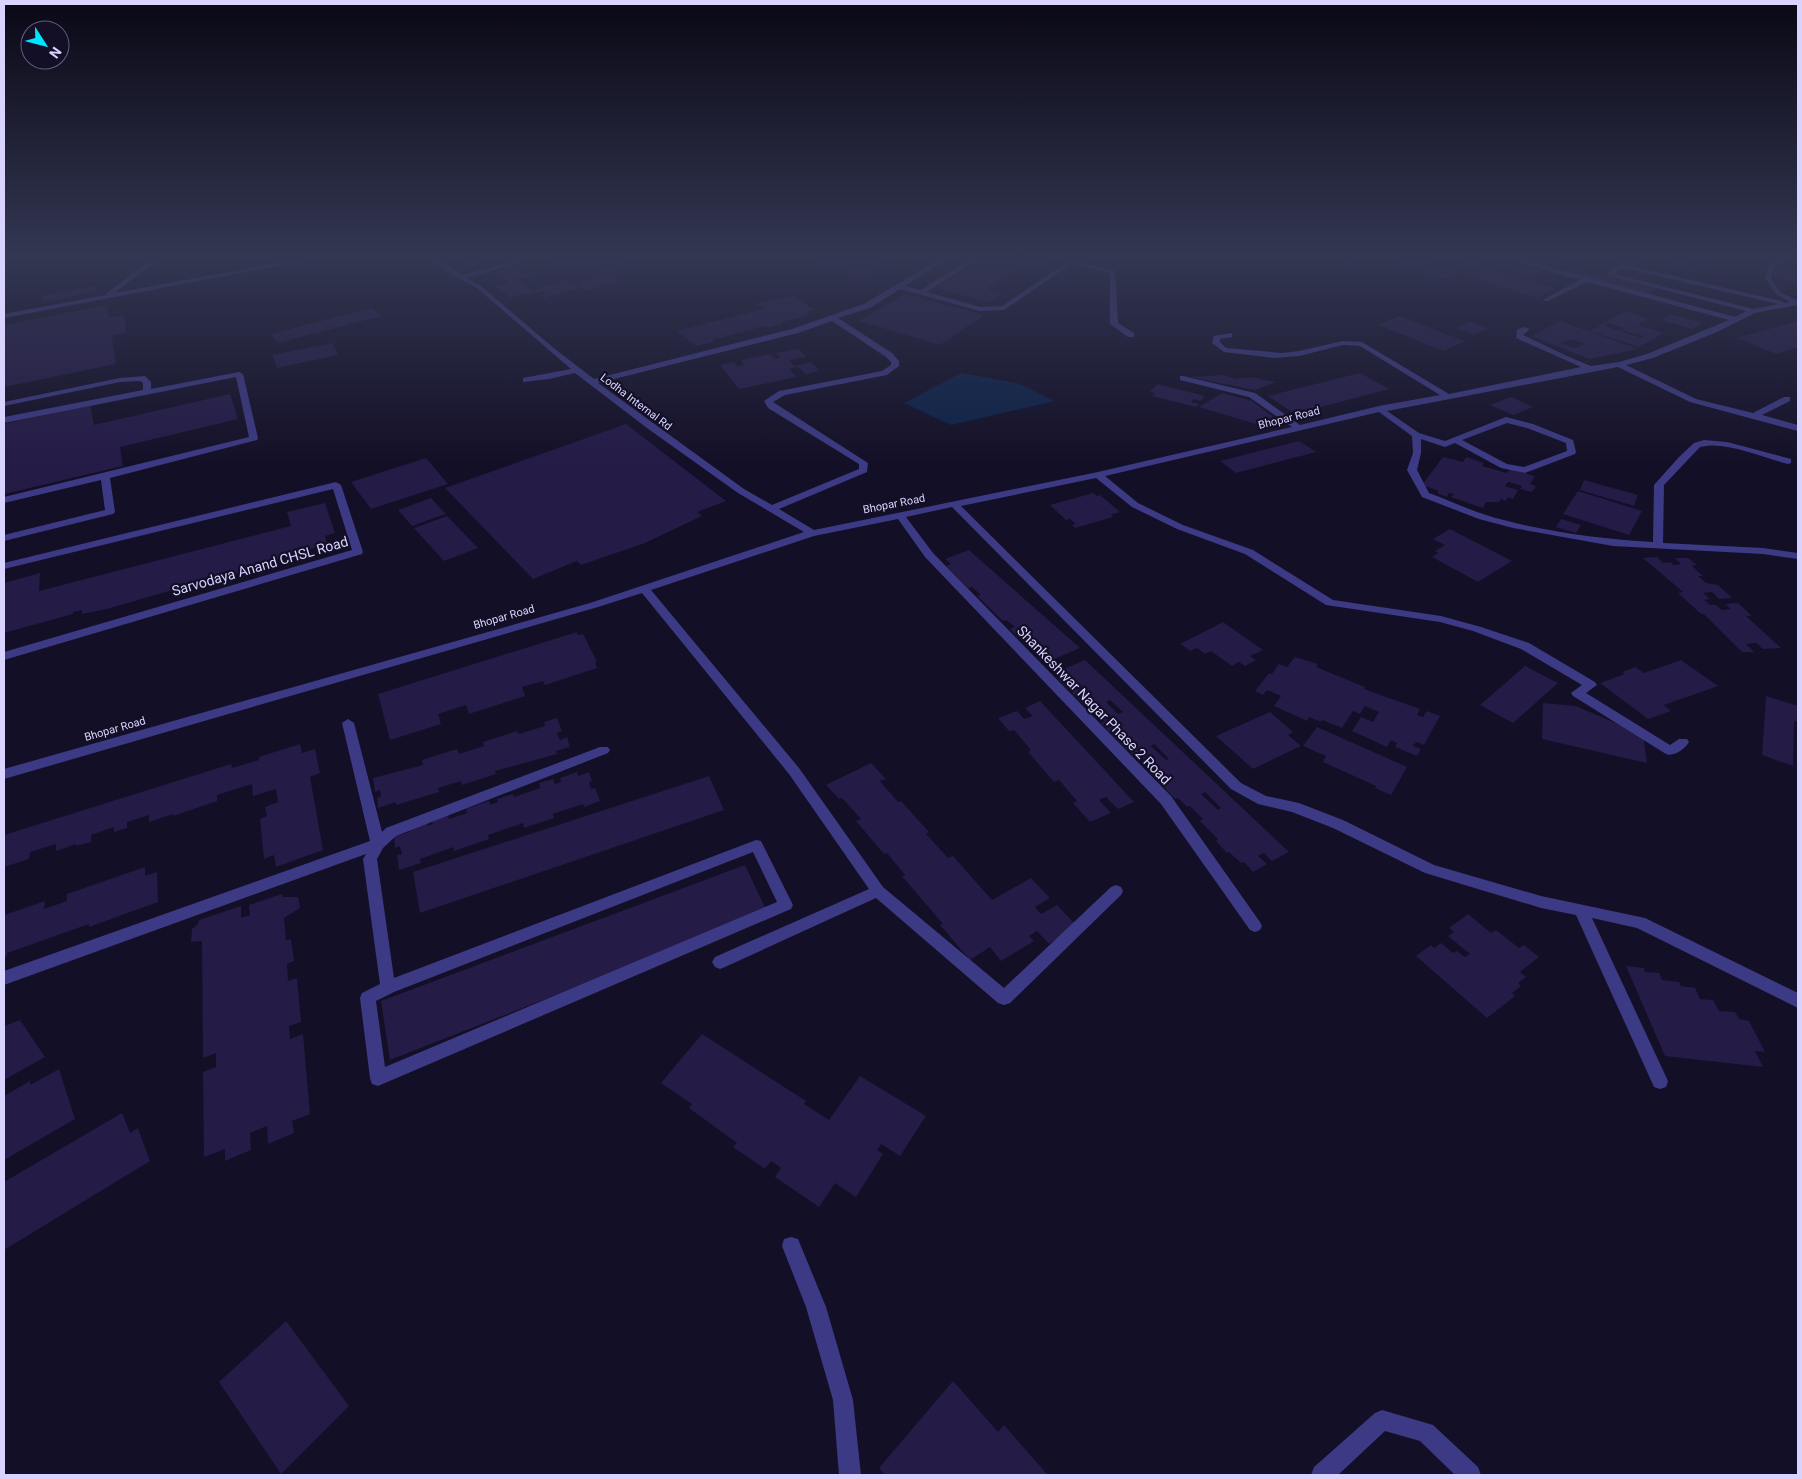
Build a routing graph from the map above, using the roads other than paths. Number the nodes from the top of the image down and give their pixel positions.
1 (524, 326) edge
2 (808, 326) edge
3 (845, 326) edge
4 (1117, 326) edge
5 (1721, 326) edge
6 (1526, 329) dead end
7 (1131, 335) dead end
8 (1229, 335) dead end
9 (1619, 364) junction
10 (1590, 368) junction
11 (576, 370) junction
12 (1183, 378) dead end
13 (526, 380) dead end
14 (591, 382) junction
15 (147, 392) junction
16 (1447, 396) junction
17 (1787, 399) dead end
18 (4, 404) edge
19 (1379, 410) junction
20 (1756, 415) junction
21 (4, 420) edge
22 (1298, 428) junction
23 (1798, 428) edge
24 (1416, 435) junction
25 (1455, 440) junction
26 (1788, 461) dead end
27 (105, 476) junction
28 (1098, 476) junction
29 (4, 500) edge
30 (955, 505) junction
31 (772, 509) junction
32 (900, 515) junction
33 (812, 533) junction
34 (4, 538) edge
35 (1658, 545) junction
36 (1798, 556) edge
37 (4, 566) edge
38 (644, 588) junction
39 (4, 656) edge
40 (348, 723) dead end
41 (1683, 742) dead end
42 (604, 750) dead end
43 (4, 774) edge
44 (378, 844) junction
45 (878, 891) junction
46 (1116, 891) dead end
47 (1581, 910) junction
48 (1255, 926) dead end
49 (720, 962) dead end
50 (4, 978) edge
51 (388, 986) junction
52 (1798, 1001) edge
53 (1660, 1081) dead end
54 (791, 1246) dead end
55 (850, 1475) edge
56 (1322, 1475) edge
57 (1470, 1475) edge

1 - 11 street, Lodha Internal Rd
2 - 14 street
3 - 31 street
4 - 7 street
5 - 9 street, Bhopar Road
6 - 10 street
8 - 16 street
9 - 10 street, Bhopar Road
9 - 20 street
10 - 16 street, Bhopar Road
11 - 13 street
11 - 14 street, Lodha Internal Rd
12 - 22 street
14 - 31 street, Lodha Internal Rd
15 - 18 street
15 - 21 street
15 - 27 street
16 - 19 street, Bhopar Road
17 - 20 street
19 - 22 street, Bhopar Road
19 - 24 street
20 - 23 street
22 - 28 street, Bhopar Road
24 - 25 street
24 - 35 street
25 - 25 street
26 - 35 street
27 - 29 street
27 - 34 street
28 - 30 street, Bhopar Road
28 - 41 street
30 - 32 street, Bhopar Road
30 - 47 street
31 - 33 street, Lodha Internal Rd
32 - 33 street, Bhopar Road
32 - 48 street, Shankeshwar Nagar Phase 2 Road
33 - 38 street, Bhopar Road
35 - 36 street
37 - 39 street, Sarvodaya Anand CHSL Road
38 - 43 street, Bhopar Road
38 - 45 street
40 - 44 street
42 - 44 street
44 - 50 street
44 - 51 street
45 - 46 street
45 - 49 street
47 - 52 street
47 - 53 street
51 - 51 street
54 - 55 street
56 - 57 street

